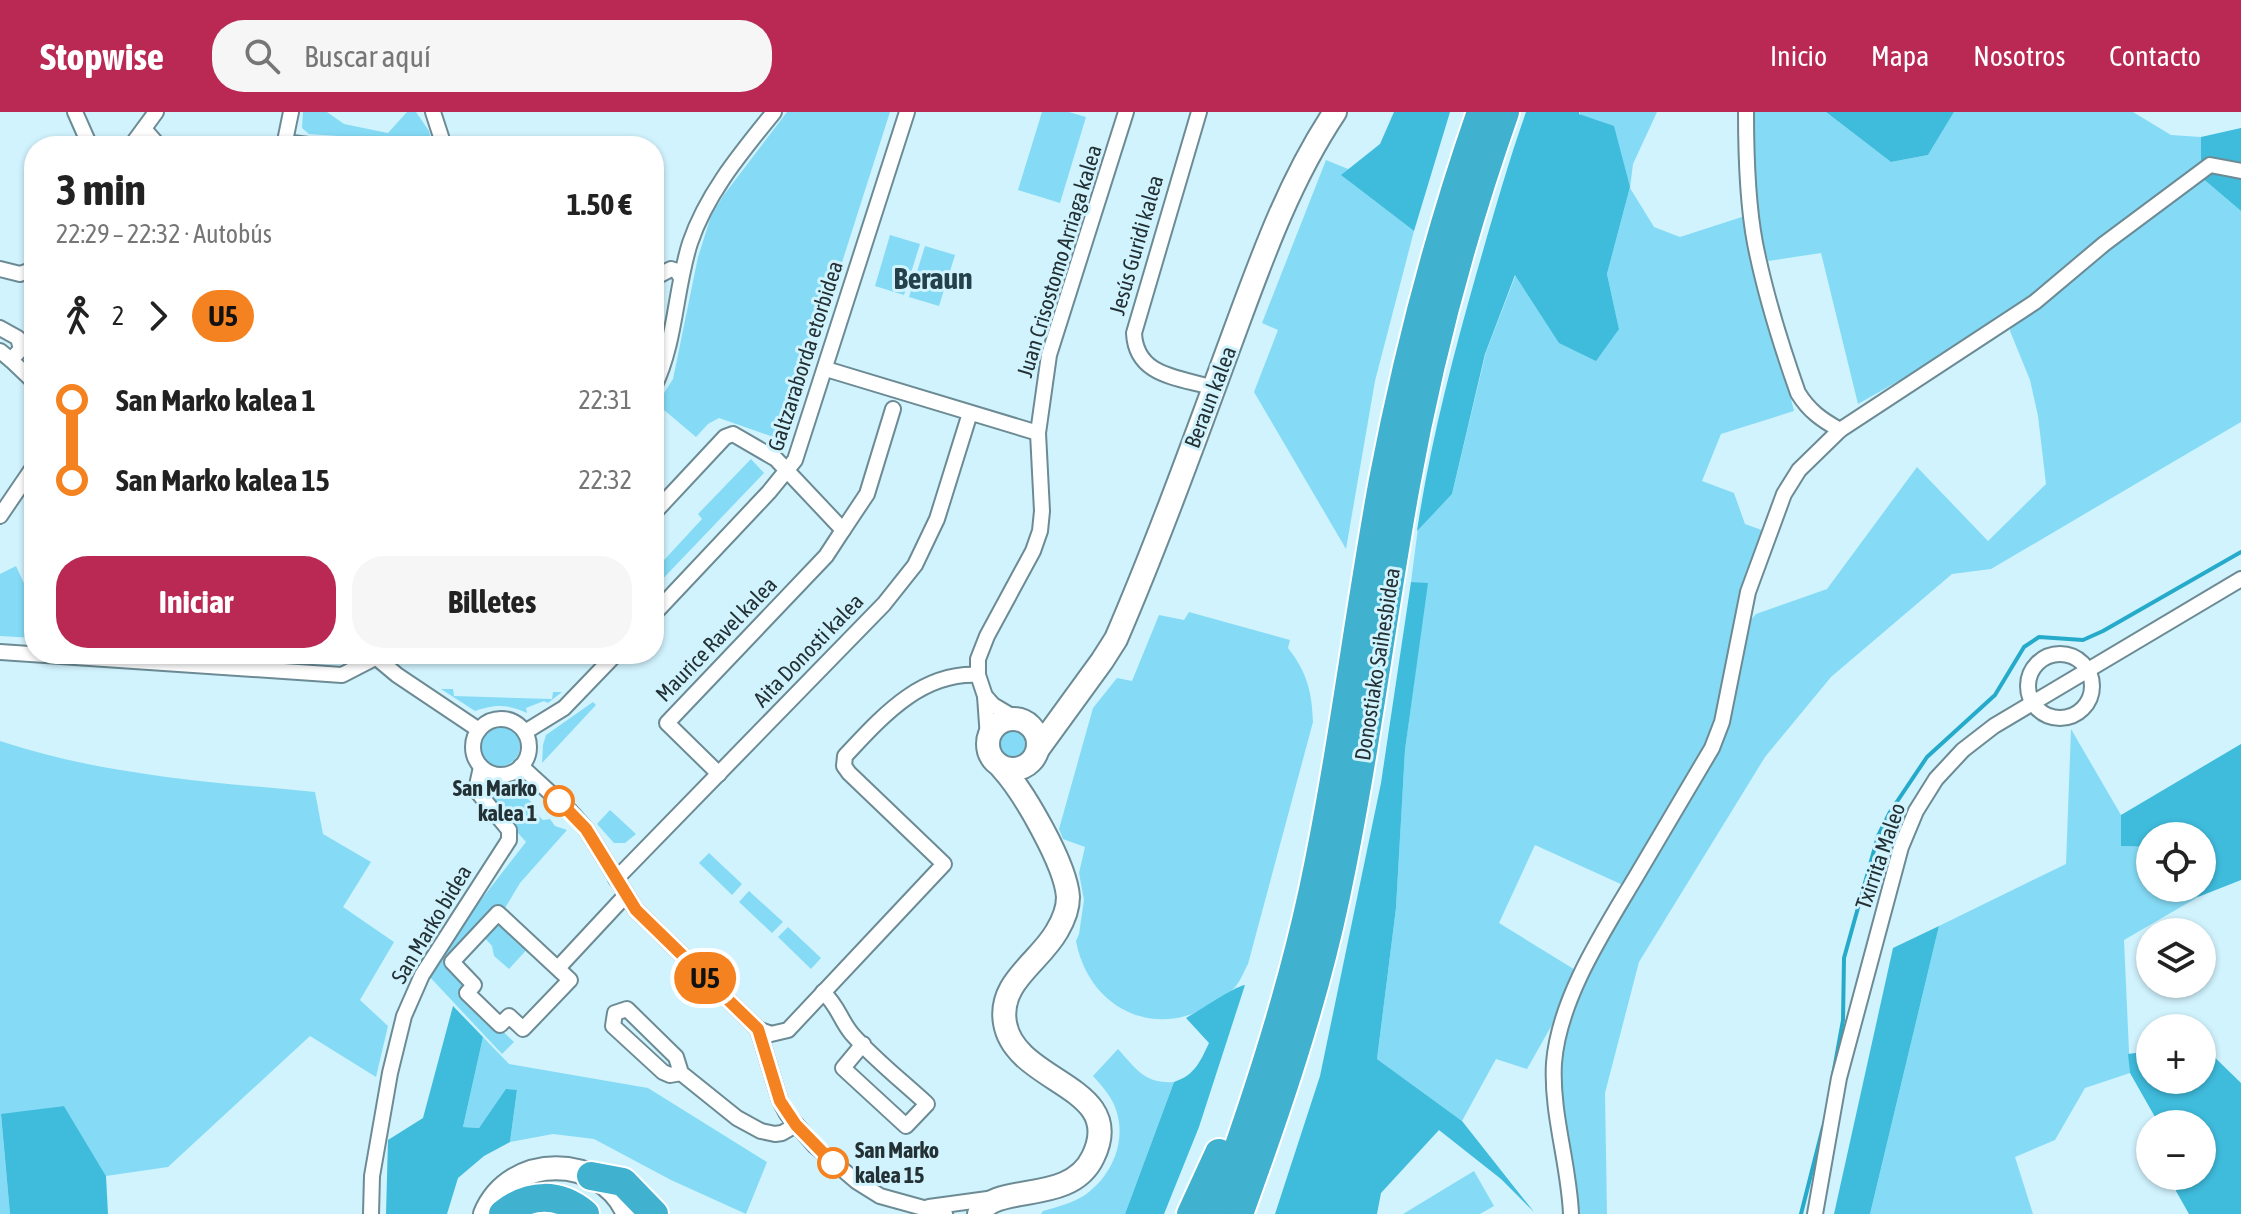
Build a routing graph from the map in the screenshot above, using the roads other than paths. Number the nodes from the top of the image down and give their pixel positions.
1 (75, 112) edge
2 (156, 112) edge
3 (291, 112) edge
4 (433, 112) edge
5 (774, 112) edge
6 (907, 112) edge
7 (1126, 112) edge
8 (1199, 112) edge
9 (1335, 112) edge
10 (1481, 112) edge
11 (1505, 112) edge
12 (1746, 112) edge
13 (144, 129) junction
14 (86, 136) edge
15 (139, 136) edge
16 (150, 136) edge
17 (286, 136) edge
18 (441, 136) edge
19 (2241, 171) edge
20 (0, 269) edge
21 (24, 273) edge
22 (664, 273) edge
23 (681, 278) junction
24 (0, 328) edge
25 (6, 355) edge
26 (664, 362) edge
27 (826, 369) junction
28 (24, 372) edge
29 (1214, 388) junction
30 (893, 409) dead end
31 (970, 413) junction
32 (1840, 430) junction
33 (1038, 433) junction
34 (788, 472) junction
35 (24, 481) edge
36 (664, 502) edge
37 (0, 516) edge
38 (843, 530) junction
39 (2241, 579) edge
40 (664, 603) edge
41 (0, 652) edge
42 (24, 654) edge
43 (178, 664) edge
44 (360, 664) edge
45 (384, 664) edge
46 (606, 664) edge
47 (2088, 670) junction
48 (978, 675) junction
49 (1086, 681) junction
50 (985, 696) junction
51 (2033, 703) junction
52 (1017, 719) junction
53 (479, 730) junction
54 (525, 732) junction
55 (988, 738) junction
56 (1037, 751) junction
57 (521, 766) junction
58 (481, 767) junction
59 (1002, 768) junction
60 (719, 774) junction
61 (1034, 813) junction
62 (616, 879) junction
63 (626, 895) junction
64 (558, 968) junction
65 (823, 992) junction
66 (1306, 1013) junction
67 (758, 1029) junction
68 (788, 1030) junction
69 (863, 1044) junction
70 (1267, 1062) junction
71 (681, 1073) junction
72 (772, 1074) junction
73 (796, 1125) junction
74 (591, 1176) junction
75 (1004, 1206) edge
76 (920, 1208) junction
77 (371, 1214) edge
78 (485, 1214) edge
79 (503, 1214) edge
80 (585, 1214) edge
81 (628, 1214) edge
82 (654, 1214) edge
83 (945, 1214) edge
84 (979, 1214) edge
85 (1191, 1214) edge
86 (1215, 1214) edge
87 (1239, 1214) edge
88 (1258, 1214) edge
89 (1571, 1214) edge
90 (1815, 1214) edge

1 - 14 street
2 - 13 street
3 - 17 street
4 - 18 street
5 - 23 street
6 - 27 street, Galtzaraborda etorbidea
7 - 33 street, Juan Crisostomo Arriaga kalea
8 - 29 street, Jesús Guridi kalea
9 - 29 street, Beraun kalea
10 - 70 highway, Donostiako Saihesbidea
11 - 66 highway, Donostiako Saihesbidea
12 - 32 street
13 - 15 street
13 - 16 street
19 - 32 street
20 - 21 street
22 - 23 street
23 - 26 street
24 - 25 street
25 - 28 street
27 - 31 street
27 - 34 street, Galtzaraborda etorbidea
29 - 49 street, Beraun kalea
30 - 38 street, Maurice Ravel kalea
31 - 33 street
31 - 60 street, Aita Donosti kalea
32 - 89 street
33 - 48 street, Juan Crisostomo Arriaga kalea
34 - 36 street
34 - 38 street
34 - 40 street, Galtzaraborda etorbidea
35 - 37 street
38 - 60 street, Maurice Ravel kalea
39 - 47 street, Txirrita Maleo
41 - 42 street
43 - 44 street
45 - 53 street
46 - 54 street
47 - 51 street, Txirrita Maleo
47 - 51 street
47 - 51 street
48 - 50 street
48 - 65 street
49 - 52 street, Beraun kalea
49 - 56 street, Beraun kalea
50 - 52 street
50 - 55 street
51 - 90 street, Txirrita Maleo
52 - 55 street
52 - 56 street
53 - 54 street
53 - 58 street
54 - 57 street
55 - 59 street
56 - 59 street
56 - 61 street
57 - 58 street
57 - 62 street
58 - 77 street, San Marko bidea
59 - 61 street
60 - 62 street, Aita Donosti kalea
61 - 75 street
62 - 63 street
63 - 64 street
63 - 67 street
64 - 64 street
65 - 68 street
65 - 69 street
66 - 87 highway, Donostiako Saihesbidea
66 - 88 highway
67 - 68 street
67 - 72 street
68 - 72 street
69 - 69 street
70 - 85 highway
70 - 86 highway, Donostiako Saihesbidea
71 - 71 street
71 - 73 street
72 - 73 street
73 - 76 street
74 - 78 street
74 - 81 street
74 - 82 highway
75 - 76 street
75 - 84 street
76 - 83 street
79 - 80 highway

